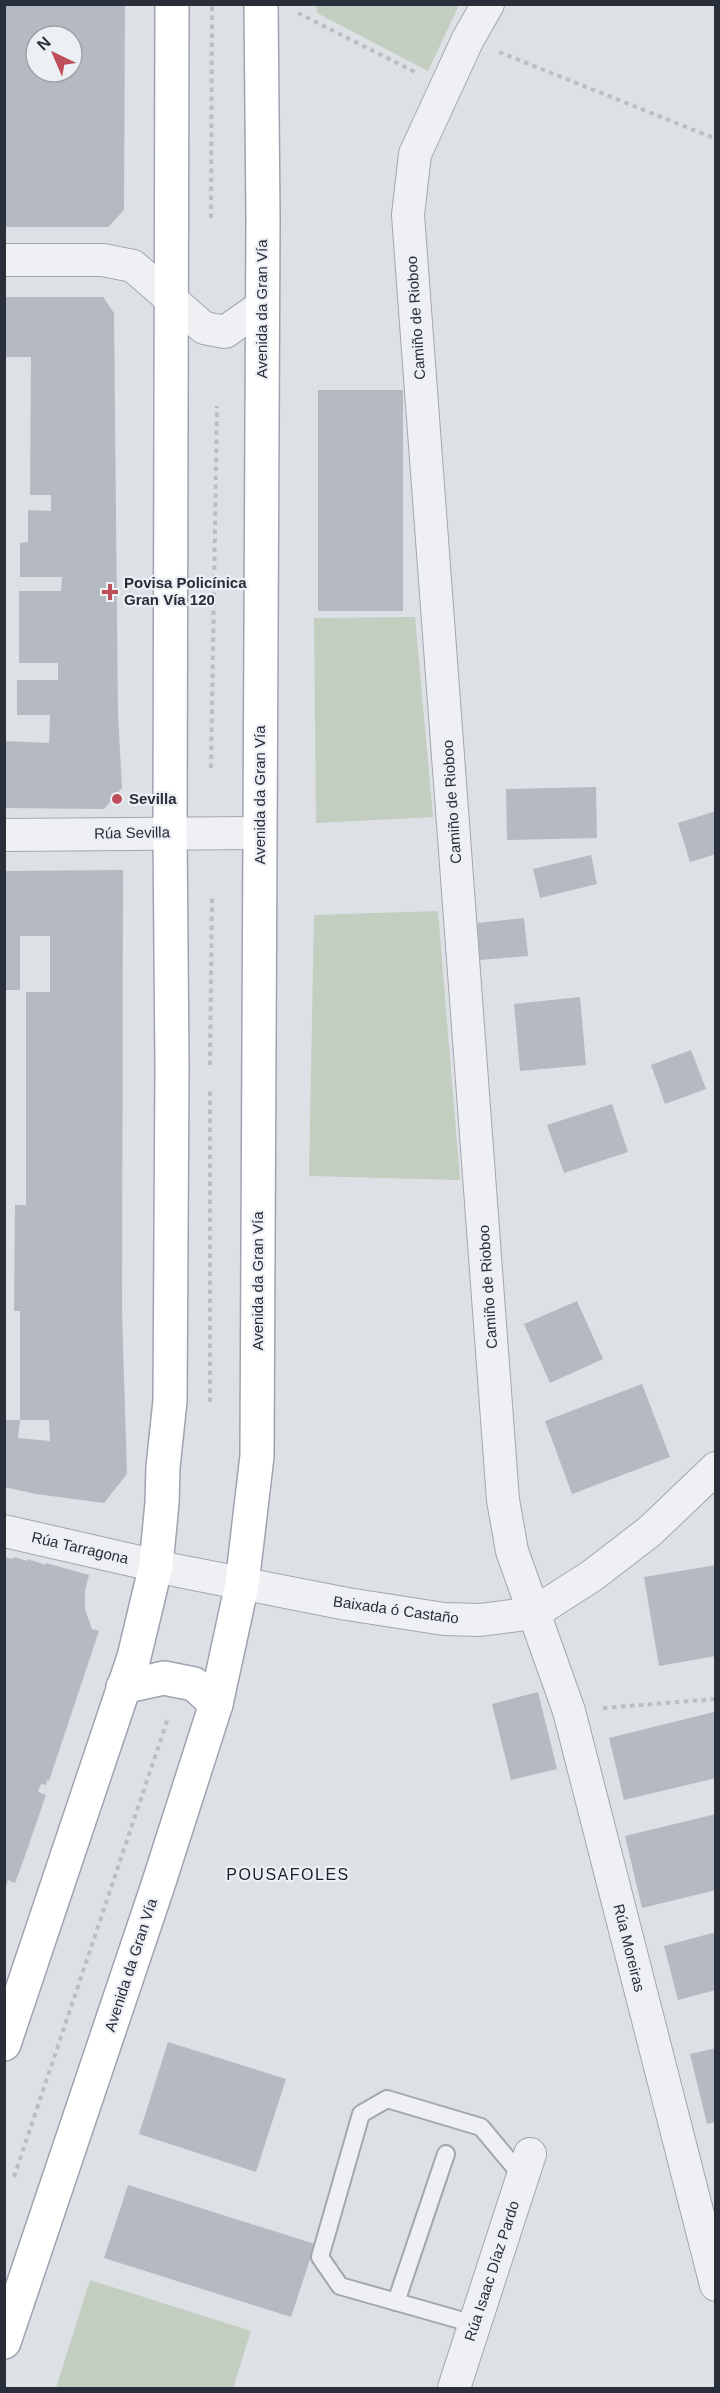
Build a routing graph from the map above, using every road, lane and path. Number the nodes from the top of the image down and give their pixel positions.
1 (172, 4) edge
2 (212, 4) edge
3 (261, 4) edge
4 (488, 4) edge
5 (298, 13) dead end
6 (468, 39) junction
7 (424, 77) dead end
8 (716, 139) edge
9 (212, 218) dead end
10 (4, 260) edge
11 (172, 299) junction
12 (262, 306) junction
13 (217, 406) dead end
14 (211, 768) dead end
15 (170, 832) junction
16 (260, 833) junction
17 (4, 835) edge
18 (212, 898) dead end
19 (210, 1068) dead end
20 (210, 1080) dead end
21 (210, 1402) dead end
22 (716, 1468) edge
23 (4, 1531) edge
24 (156, 1565) junction
25 (242, 1584) junction
26 (534, 1613) junction
27 (123, 1687) junction
28 (716, 1699) edge
29 (216, 1704) junction
30 (569, 1711) junction
31 (168, 1718) dead end
32 (4, 2044) edge
33 (446, 2154) dead end
34 (526, 2165) joint
35 (14, 2177) dead end
36 (716, 2285) edge
37 (396, 2302) junction
38 (474, 2324) junction
39 (4, 2342) edge
40 (454, 2388) edge

1 - 11 main road
2 - 9 path
3 - 12 main road, Avenida da Gran Vía
4 - 6 street, Camiño de Rioboo
5 - 7 path
6 - 8 path
6 - 26 street, Camiño de Rioboo
10 - 11 street
11 - 12 street
11 - 15 main road
12 - 16 main road, Avenida da Gran Vía
13 - 14 path
15 - 16 street, Rúa Sevilla
15 - 17 street, Rúa Sevilla
15 - 24 main road
16 - 25 main road, Avenida da Gran Vía
18 - 19 path
20 - 21 path
22 - 26 street, Baixada ó Castaño
23 - 24 street, Rúa Tarragona
24 - 25 street
24 - 27 main road
25 - 26 street, Baixada ó Castaño
25 - 29 main road, Avenida da Gran Vía
26 - 30 street, Rúa Moreiras
27 - 29 main road
27 - 32 main road
28 - 30 path
29 - 39 main road, Avenida da Gran Vía
30 - 36 street, Rúa Moreiras
31 - 35 path
33 - 37 lane
34 - 37 lane
34 - 38 street, Rúa Isaac Díaz Pardo
37 - 38 lane
38 - 40 street, Rúa Isaac Díaz Pardo

